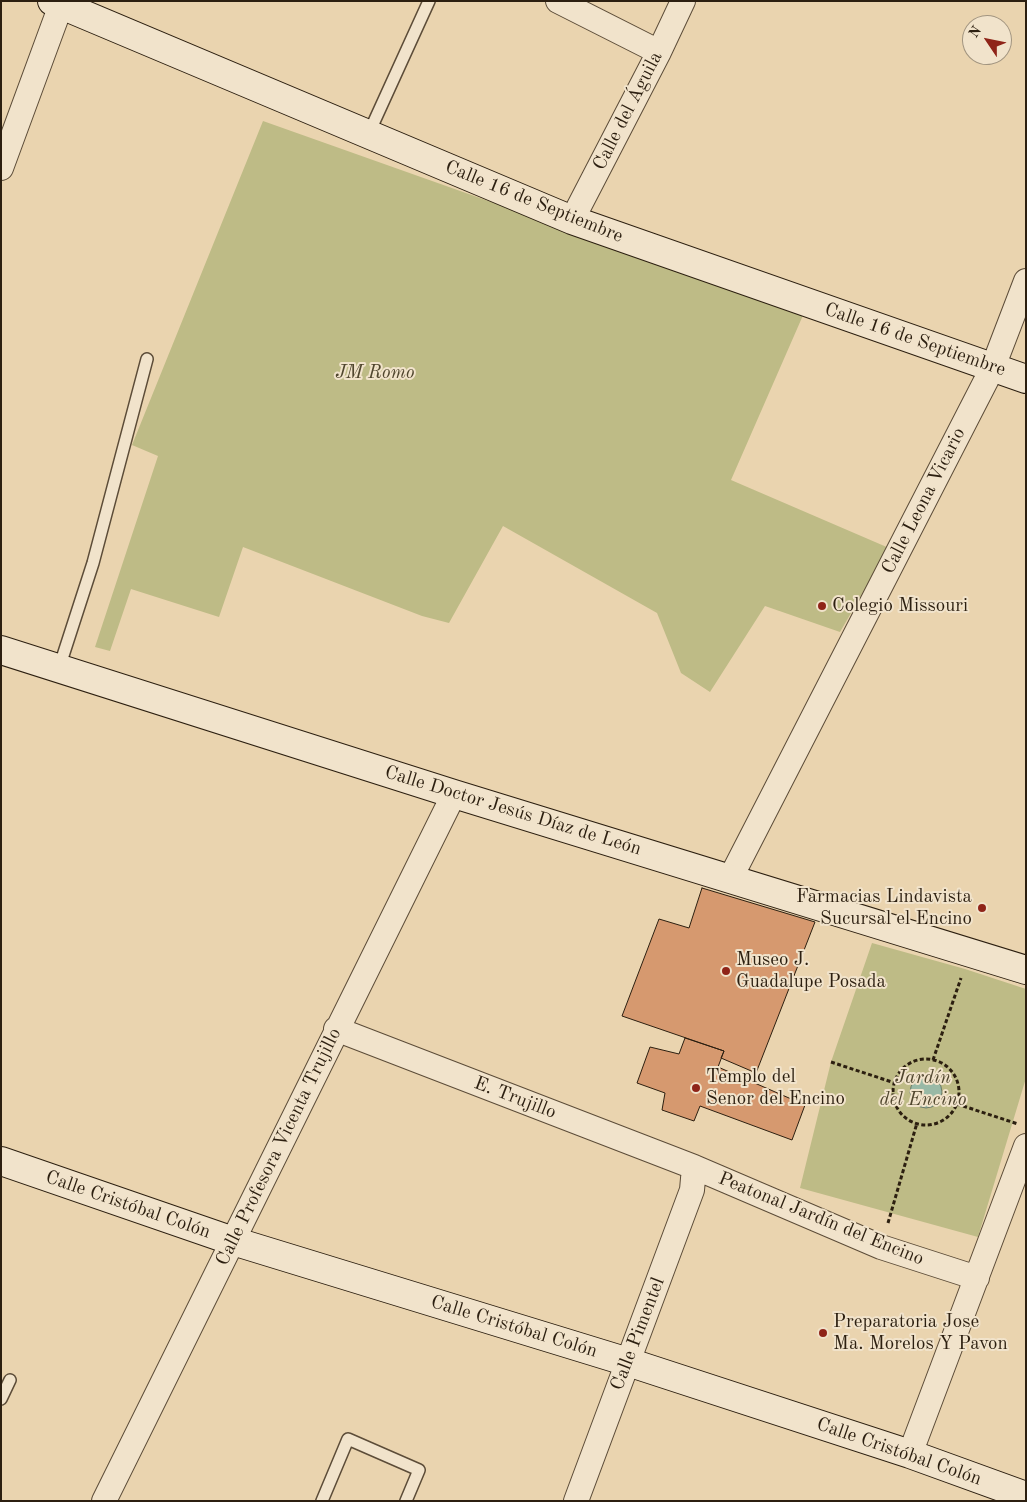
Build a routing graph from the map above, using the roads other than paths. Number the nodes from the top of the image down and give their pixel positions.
1 (429, 1) edge
2 (558, 1) edge
3 (683, 1) edge
4 (56, 3) edge
5 (659, 52) junction
6 (368, 135) junction
7 (1, 168) edge
8 (572, 220) junction
9 (1026, 282) edge
10 (147, 359) dead end
11 (993, 367) junction
12 (1026, 379) edge
13 (1, 650) edge
14 (59, 668) junction
15 (454, 794) junction
16 (730, 877) junction
17 (1026, 970) edge
18 (336, 1029) junction
19 (1026, 1146) edge
20 (1, 1161) edge
21 (694, 1166) junction
22 (233, 1242) junction
23 (977, 1278) junction
24 (628, 1362) junction
25 (10, 1380) dead end
26 (1, 1399) edge
27 (910, 1454) junction
28 (1026, 1496) edge
29 (324, 1500) edge
30 (104, 1501) edge
31 (406, 1501) edge
32 (576, 1501) edge

1 - 6 lane
2 - 5 street
3 - 5 street, Calle del Águila
4 - 6 street, Calle 16 de Septiembre
4 - 7 street
5 - 8 street, Calle del Águila
6 - 8 street, Calle 16 de Septiembre
8 - 11 street, Calle 16 de Septiembre
9 - 11 street, Calle Leona Vicario
10 - 14 lane
11 - 12 street, Calle 16 de Septiembre
11 - 16 street, Calle Leona Vicario
13 - 14 street, Calle Doctor Jesús Díaz de León
14 - 15 street, Calle Doctor Jesús Díaz de León
15 - 16 street, Calle Doctor Jesús Díaz de León
15 - 18 street, Calle Profesora Vicenta Trujillo
16 - 17 street, Calle Doctor Jesús Díaz de León
18 - 21 street, E. Trujillo
18 - 22 street, Calle Profesora Vicenta Trujillo
19 - 23 street
20 - 22 street, Calle Cristóbal Colón
21 - 23 street, Peatonal Jardín del Encino
21 - 24 street, Calle Pimentel
22 - 24 street, Calle Cristóbal Colón
22 - 30 street, Calle Profesora Vicenta Trujillo
23 - 27 street
24 - 27 street, Calle Cristóbal Colón
24 - 32 street, Calle Pimentel
25 - 26 lane
27 - 28 street, Calle Cristóbal Colón
29 - 31 lane

